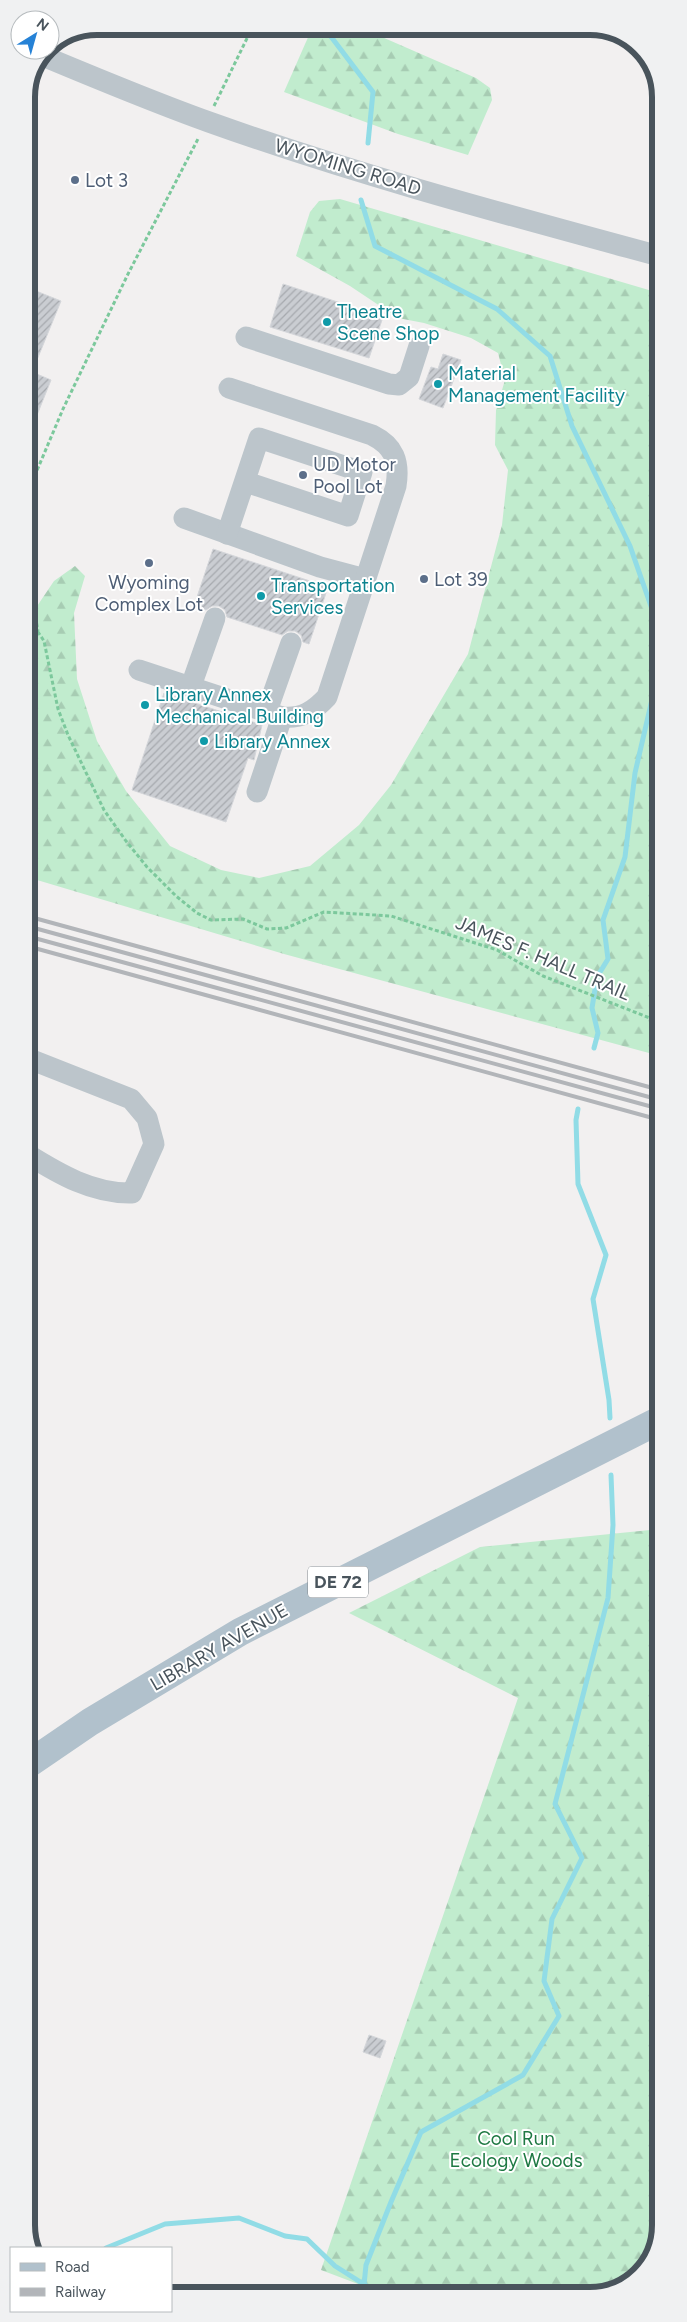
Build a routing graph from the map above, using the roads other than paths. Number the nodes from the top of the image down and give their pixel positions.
1 (53, 60) edge
2 (652, 254) edge
3 (246, 337) dead end
4 (419, 346) dead end
5 (229, 388) dead end
6 (246, 482) junction
7 (184, 518) dead end
8 (227, 534) junction
9 (365, 579) junction
10 (215, 618) dead end
11 (291, 643) dead end
12 (139, 670) dead end
13 (191, 686) junction
14 (274, 714) junction
15 (257, 792) dead end
16 (35, 1061) edge
17 (35, 1159) edge
18 (652, 1424) edge
19 (35, 1760) edge

1 - 2 street, WYOMING ROAD
3 - 4 street
5 - 9 street
6 - 6 street
6 - 8 street
7 - 8 street
8 - 9 street
9 - 14 street
10 - 13 street
11 - 14 street
12 - 13 street
13 - 14 street
14 - 15 street
16 - 17 street
18 - 19 main road, LIBRARY AVENUE / DE 72

